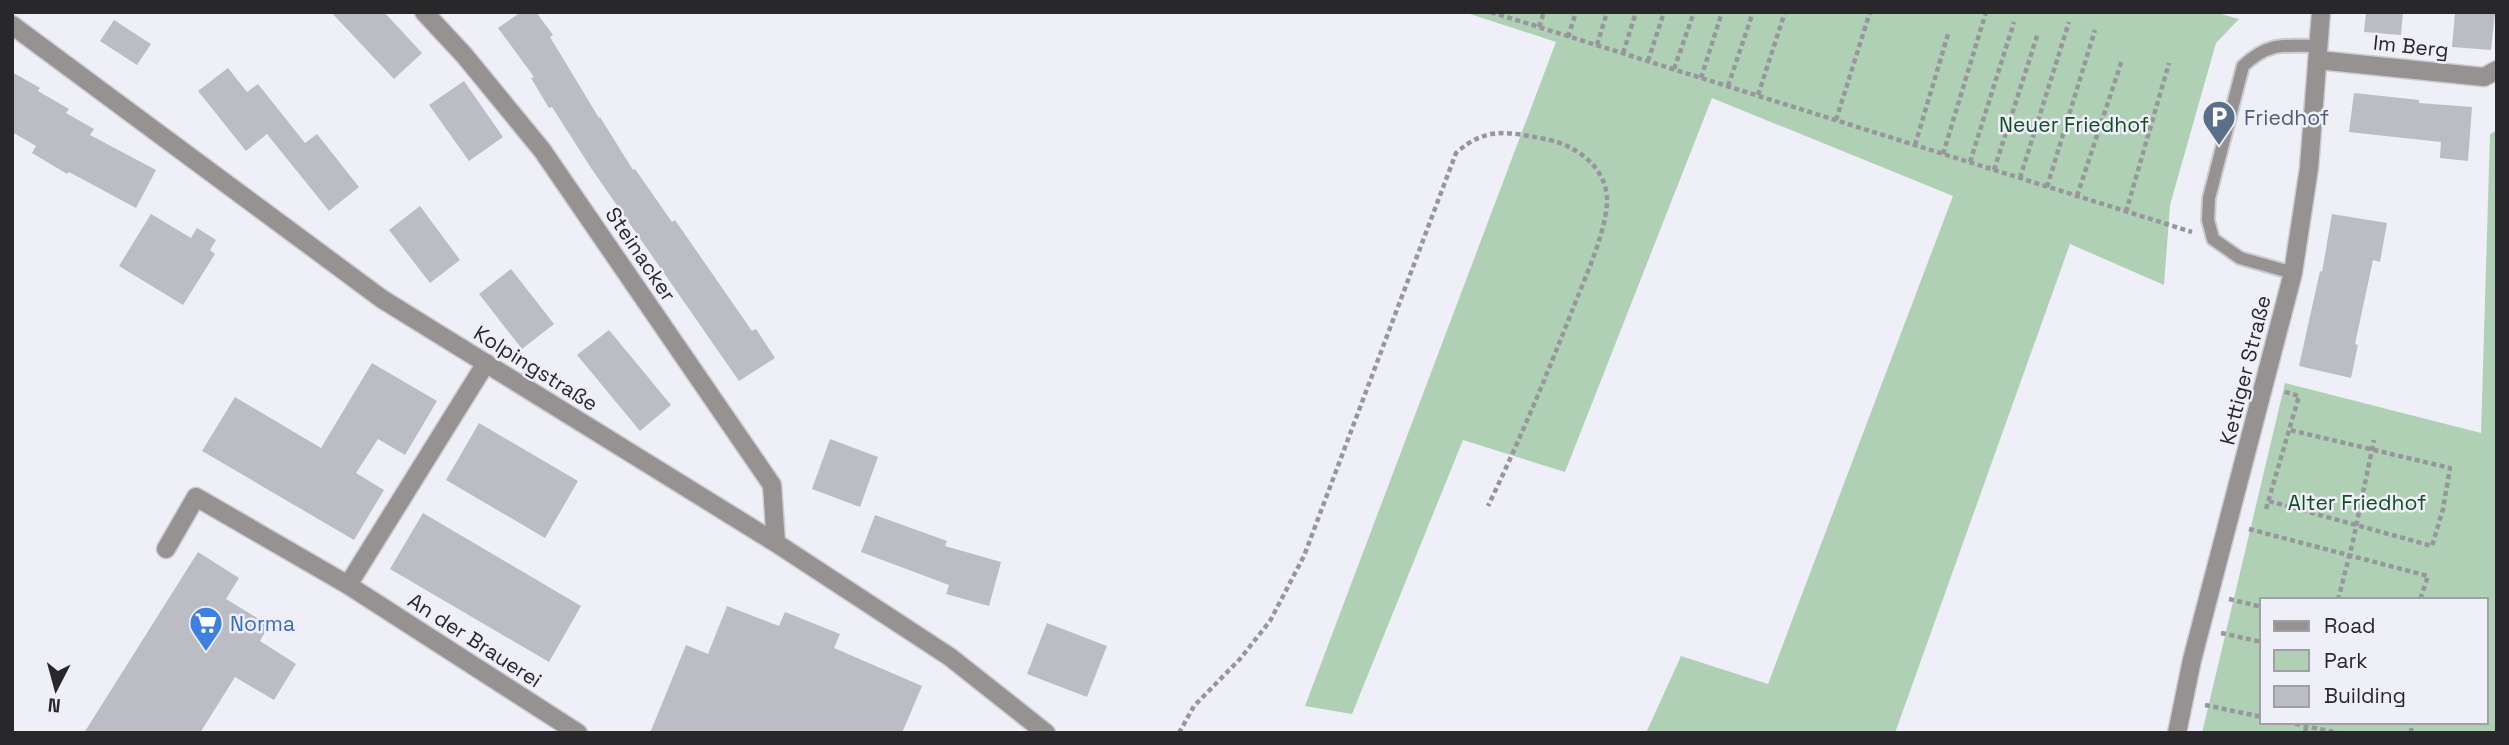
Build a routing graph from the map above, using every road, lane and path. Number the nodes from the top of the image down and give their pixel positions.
1 (424, 12) edge
2 (1491, 12) edge
3 (1544, 12) edge
4 (1576, 12) edge
5 (1607, 12) edge
6 (1636, 12) edge
7 (1664, 12) edge
8 (1694, 12) edge
9 (1722, 12) edge
10 (1753, 12) edge
11 (1785, 12) edge
12 (1870, 12) edge
13 (1986, 12) edge
14 (2321, 12) edge
15 (1511, 15) edge
16 (2014, 22) dead end
17 (2069, 22) dead end
18 (13, 26) edge
19 (1539, 27) junction
20 (2095, 30) dead end
21 (1948, 31) dead end
22 (2038, 33) dead end
23 (1569, 37) junction
24 (1597, 45) junction
25 (1623, 53) junction
26 (2318, 53) junction
27 (2122, 60) dead end
28 (1648, 61) junction
29 (2169, 62) dead end
30 (1674, 69) junction
31 (2497, 70) edge
32 (1701, 78) junction
33 (1728, 86) junction
34 (1758, 96) junction
35 (1836, 120) junction
36 (1915, 145) junction
37 (1943, 154) junction
38 (1970, 162) junction
39 (1994, 170) junction
40 (2020, 178) junction
41 (2048, 187) junction
42 (2077, 196) junction
43 (2126, 212) junction
44 (2213, 239) junction
45 (2293, 273) junction
46 (486, 363) junction
47 (2264, 385) junction
48 (2290, 429) junction
49 (2374, 440) dead end
50 (2372, 449) junction
51 (2269, 501) junction
52 (1488, 506) dead end
53 (2266, 509) dead end
54 (2357, 525) junction
55 (2249, 530) dead end
56 (776, 543) junction
57 (166, 549) dead end
58 (2350, 556) junction
59 (348, 585) junction
60 (2339, 598) edge
61 (2421, 598) edge
62 (2229, 599) dead end
63 (2260, 607) edge
64 (2221, 633) dead end
65 (2260, 642) edge
66 (2205, 705) dead end
67 (2260, 717) edge
68 (2307, 724) edge
69 (578, 733) edge
70 (1046, 733) edge
71 (1179, 733) edge
72 (2177, 733) edge
73 (2305, 733) edge
74 (2338, 733) edge

1 - 56 street, Steinacker
2 - 15 path
3 - 19 path
4 - 23 path
5 - 24 path
6 - 25 path
7 - 28 path
8 - 30 path
9 - 32 path
10 - 33 path
11 - 34 path
12 - 35 path
13 - 37 path
14 - 26 street, Kettiger Straße
15 - 19 path
16 - 38 path
17 - 40 path
18 - 46 street, Kolpingstraße
19 - 23 path
20 - 41 path
21 - 36 path
22 - 39 path
23 - 24 path
24 - 25 path
25 - 28 path
26 - 31 street, Im Berg
26 - 44 lane
26 - 45 street, Kettiger Straße
27 - 42 path
28 - 30 path
29 - 43 path
30 - 32 path
32 - 33 path
33 - 34 path
34 - 35 path
35 - 36 path
36 - 37 path
37 - 38 path
38 - 39 path
39 - 40 path
40 - 41 path
41 - 42 path
42 - 43 path
43 - 44 path
44 - 45 lane
45 - 47 street, Kettiger Straße
46 - 56 street, Kolpingstraße
46 - 59 street
47 - 48 path
47 - 72 street, Kettiger Straße
48 - 50 path
48 - 51 path
49 - 50 path
50 - 54 path
50 - 54 path
51 - 53 path
51 - 54 path
52 - 71 path
54 - 58 path
55 - 58 path
56 - 70 street, Kolpingstraße
57 - 59 street, An der Brauerei
58 - 60 path
58 - 61 path
59 - 69 street, An der Brauerei
62 - 63 path
64 - 65 path
66 - 67 path
68 - 73 path
68 - 74 path

